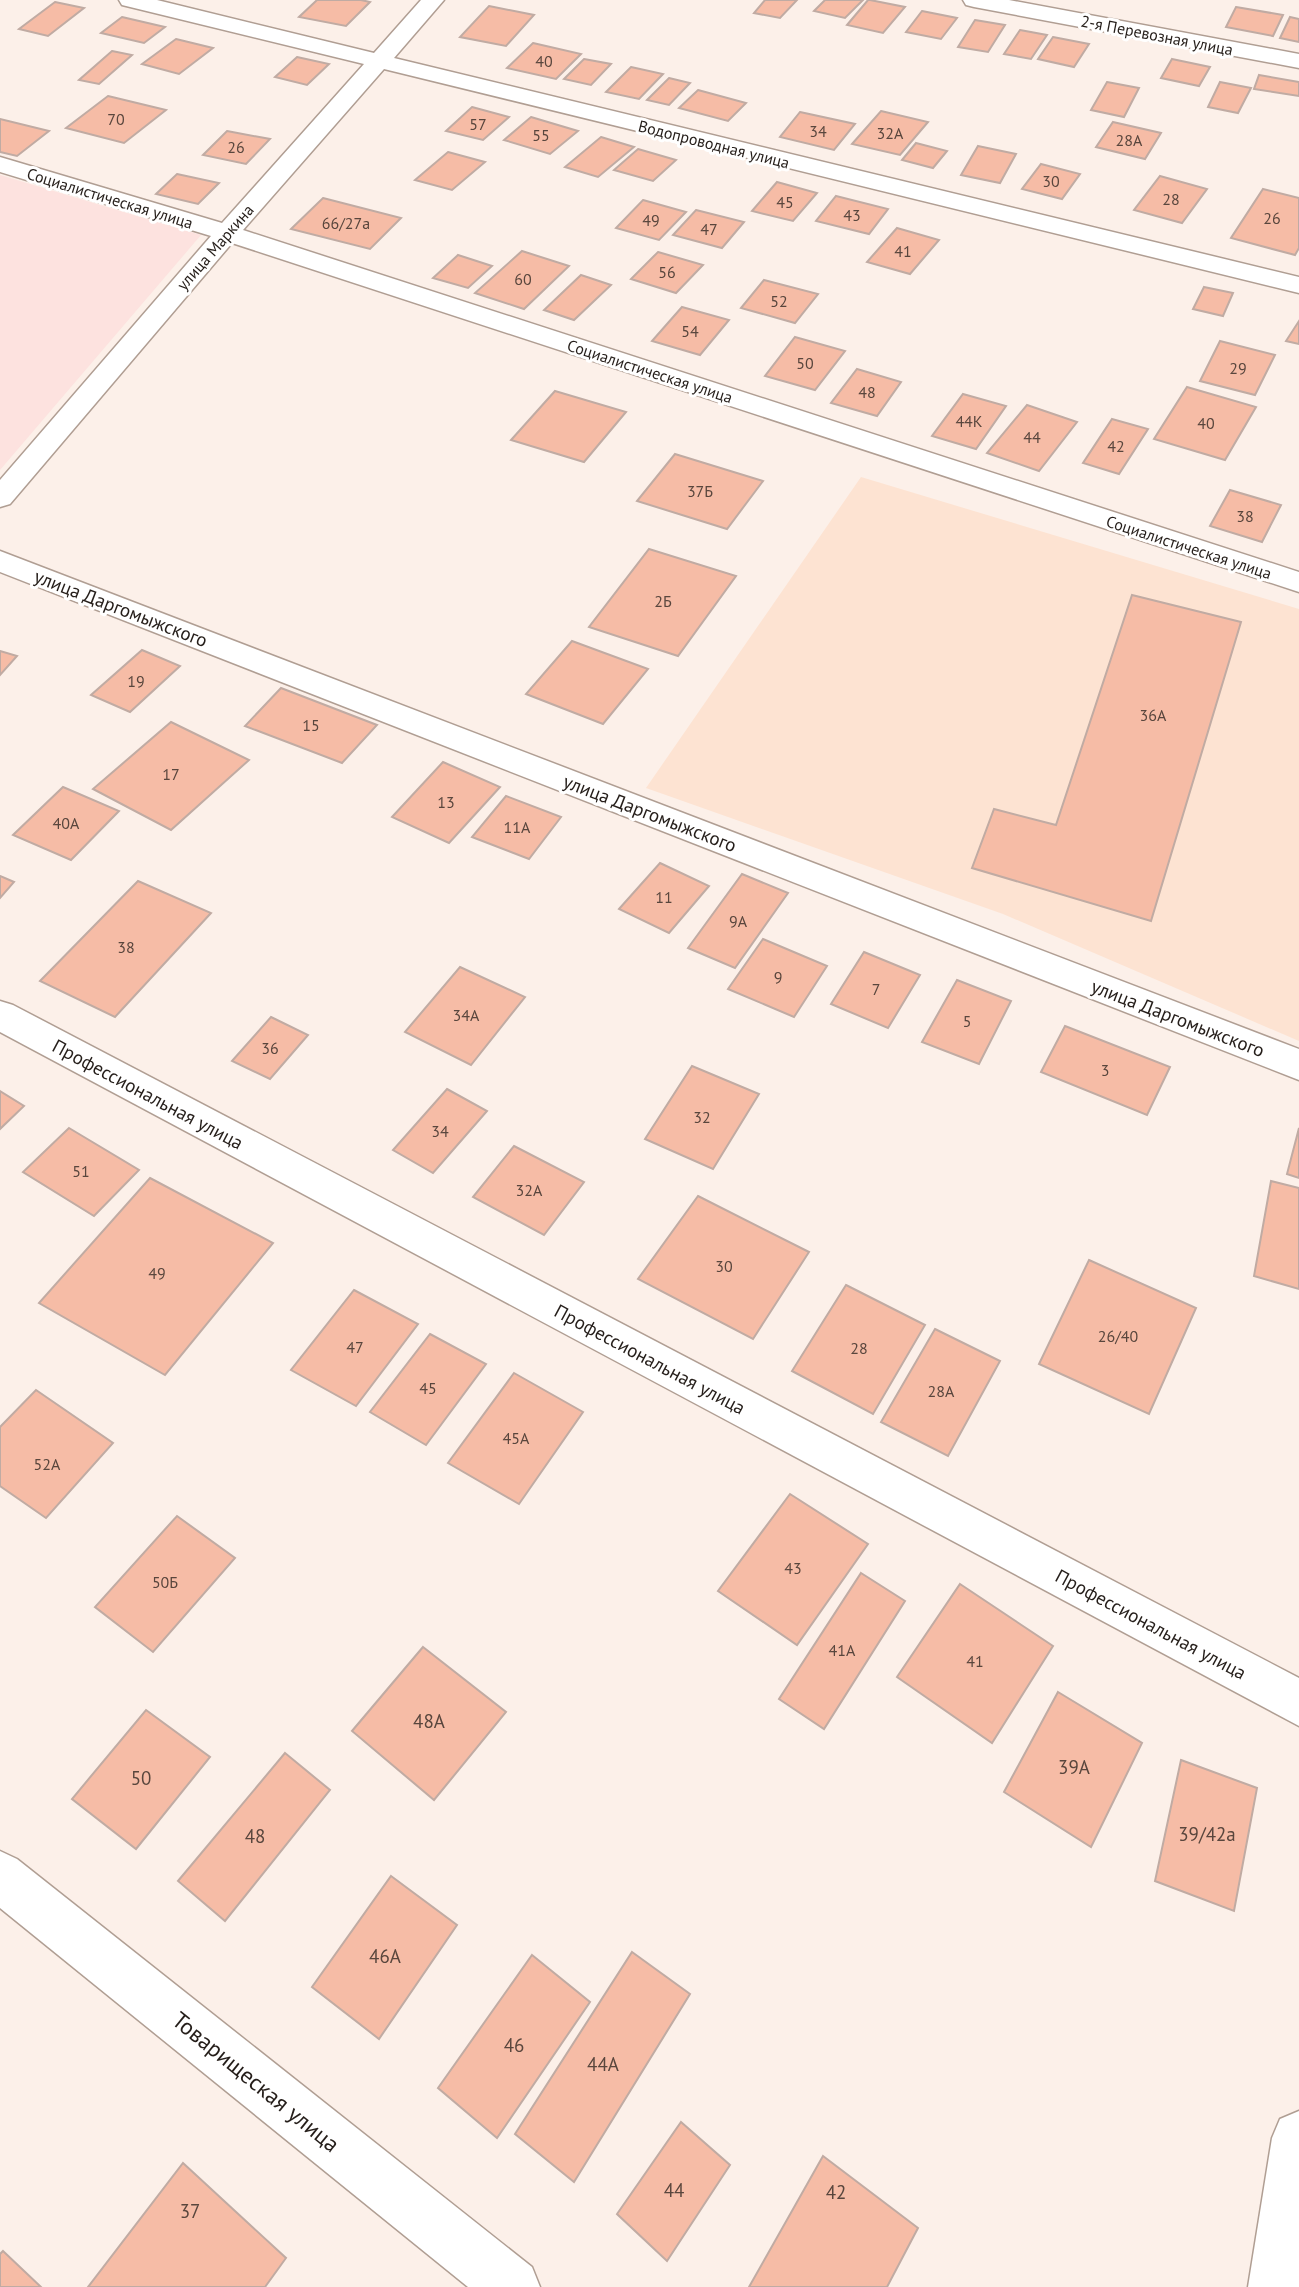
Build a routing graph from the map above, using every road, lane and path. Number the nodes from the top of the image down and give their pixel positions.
1 (130, 0) edge
2 (433, 0) edge
3 (974, 0) edge
4 (1299, 61) edge
5 (380, 63) junction
6 (0, 164) edge
7 (227, 233) junction
8 (1299, 285) edge
9 (0, 498) edge
10 (0, 561) edge
11 (1299, 582) edge
12 (0, 1015) edge
13 (1299, 1065) edge
14 (1299, 1703) edge
15 (0, 1876) edge
16 (1299, 2138) edge
17 (512, 2287) edge
18 (1276, 2287) edge

1 - 5 street, Водопроводная улица
2 - 5 street, улица Маркина
3 - 4 street, 2-я Перевозная улица
5 - 7 street, улица Маркина
5 - 8 street, Водопроводная улица
6 - 7 street, Социалистическая улица
7 - 9 street, улица Маркина
7 - 11 street, Социалистическая улица
10 - 13 street, улица Даргомыжского
12 - 14 street, Профессиональная улица
15 - 17 street, Товарищеская улица
16 - 18 street

